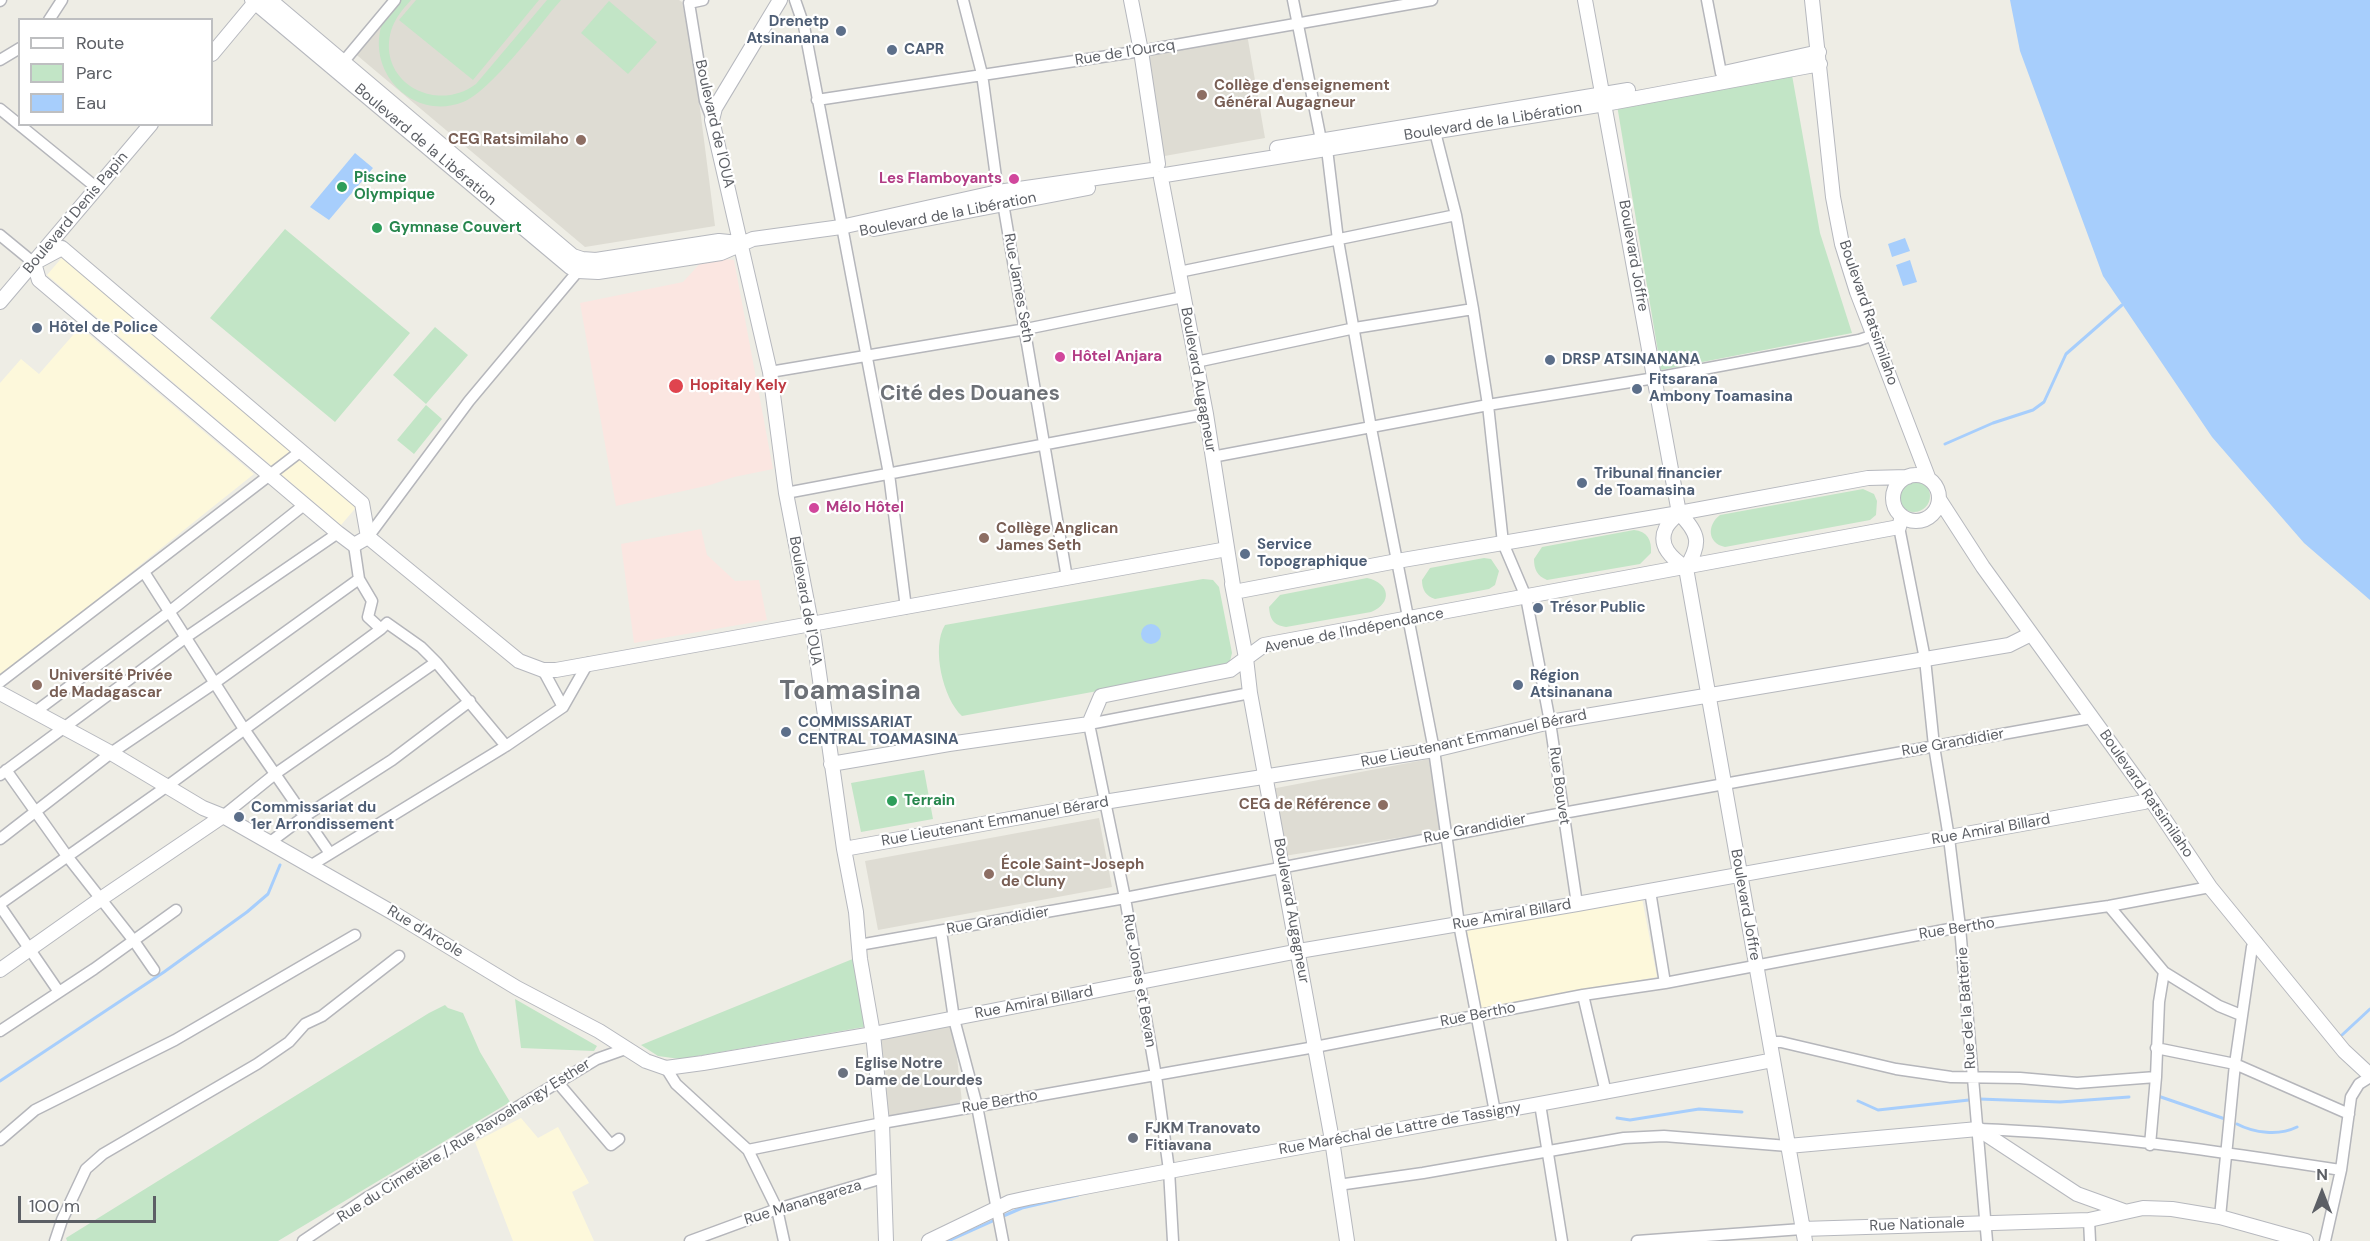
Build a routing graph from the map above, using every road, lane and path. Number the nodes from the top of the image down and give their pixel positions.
1 (62, 0) edge
2 (270, 0) edge
3 (394, 0) edge
4 (703, 0) edge
5 (780, 0) edge
6 (795, 0) edge
7 (963, 0) edge
8 (1131, 0) edge
9 (1293, 0) edge
10 (1432, 0) edge
11 (1585, 0) edge
12 (1707, 0) edge
13 (1812, 0) edge
14 (255, 1) edge
15 (687, 1) edge
16 (50, 18) edge
17 (1299, 24) junction
18 (18, 49) edge
19 (1141, 51) junction
20 (213, 53) edge
21 (1819, 58) junction
22 (0, 60) edge
23 (340, 66) junction
24 (1721, 73) junction
25 (982, 74) junction
26 (1604, 99) junction
27 (818, 100) junction
28 (0, 109) edge
29 (712, 120) junction
30 (18, 124) edge
31 (21, 126) edge
32 (145, 127) edge
33 (1434, 127) junction
34 (1324, 145) junction
35 (1159, 172) junction
36 (97, 188) junction
37 (1001, 197) junction
38 (1456, 215) junction
39 (842, 231) junction
40 (0, 235) edge
41 (1338, 240) junction
42 (742, 243) junction
43 (34, 263) junction
44 (580, 265) junction
45 (1179, 272) junction
46 (1183, 297) junction
47 (0, 302) edge
48 (1473, 309) junction
49 (1355, 328) junction
50 (1026, 329) junction
51 (1874, 335) junction
52 (866, 357) junction
53 (1196, 362) junction
54 (770, 372) junction
55 (1655, 378) junction
56 (1488, 405) junction
57 (1206, 414) junction
58 (1371, 428) junction
59 (1045, 446) junction
60 (301, 451) junction
61 (1212, 458) junction
62 (889, 474) junction
63 (270, 476) junction
64 (1908, 477) junction
65 (1928, 477) junction
66 (786, 493) junction
67 (1938, 499) junction
68 (304, 505) junction
69 (1679, 513) junction
70 (1901, 522) junction
71 (338, 533) junction
72 (368, 537) junction
73 (1503, 543) junction
74 (354, 545) junction
75 (1227, 549) junction
76 (1397, 561) junction
77 (1686, 568) junction
78 (144, 572) junction
79 (1067, 578) junction
80 (360, 579) junction
81 (1233, 587) junction
82 (1526, 597) junction
83 (906, 608) junction
84 (169, 612) junction
85 (1409, 620) junction
86 (810, 623) junction
87 (381, 630) junction
88 (2031, 634) junction
89 (185, 638) junction
90 (1246, 658) junction
91 (1925, 659) junction
92 (436, 662) junction
93 (588, 663) junction
94 (543, 670) junction
95 (0, 682) edge
96 (216, 682) junction
97 (0, 693) edge
98 (1250, 693) junction
99 (1708, 694) junction
100 (470, 701) junction
101 (563, 707) junction
102 (35, 712) junction
103 (2091, 716) junction
104 (1550, 722) junction
105 (1089, 724) junction
106 (62, 728) junction
107 (244, 729) junction
108 (506, 746) junction
109 (1934, 746) junction
110 (1434, 750) junction
111 (111, 753) junction
112 (831, 764) junction
113 (3, 773) edge
114 (275, 774) junction
115 (1265, 778) junction
116 (1724, 783) junction
117 (166, 787) junction
118 (2150, 798) junction
119 (1104, 802) junction
120 (36, 813) junction
121 (1563, 813) junction
122 (223, 816) junction
123 (305, 816) junction
124 (1446, 835) junction
125 (1950, 838) junction
126 (0, 839) edge
127 (269, 843) junction
128 (844, 849) junction
129 (329, 852) junction
130 (67, 856) junction
131 (310, 866) junction
132 (1283, 867) junction
133 (1740, 874) junction
134 (2210, 887) junction
135 (1650, 891) junction
136 (102, 898) junction
137 (1125, 898) junction
138 (1576, 904) junction
139 (0, 905) edge
140 (2109, 906) junction
141 (176, 910) dead end
142 (1459, 924) junction
143 (1960, 927) junction
144 (941, 931) junction
145 (355, 935) dead end
146 (134, 940) junction
147 (2257, 942) junction
148 (859, 945) junction
149 (30, 949) junction
150 (1299, 951) junction
151 (399, 956) dead end
152 (1756, 965) junction
153 (0, 970) edge
154 (154, 970) dead end
155 (2164, 972) junction
156 (1139, 982) junction
157 (1665, 982) junction
158 (59, 992) junction
159 (1583, 995) junction
160 (1475, 1015) junction
161 (2241, 1015) junction
162 (954, 1019) junction
163 (0, 1031) edge
164 (873, 1034) junction
165 (1770, 1042) junction
166 (1315, 1047) junction
167 (628, 1048) junction
168 (2156, 1048) junction
169 (1773, 1060) junction
170 (2235, 1064) junction
171 (666, 1068) junction
172 (1156, 1076) junction
173 (2370, 1076) edge
174 (2156, 1077) junction
175 (1972, 1078) junction
176 (559, 1084) junction
177 (1606, 1093) junction
178 (1540, 1104) junction
179 (977, 1106) junction
180 (1495, 1112) junction
181 (2349, 1114) junction
182 (882, 1123) junction
183 (1978, 1129) junction
184 (619, 1139) dead end
185 (0, 1140) edge
186 (1332, 1140) junction
187 (2150, 1145) junction
188 (1788, 1146) junction
189 (748, 1150) junction
190 (1549, 1150) junction
191 (2228, 1153) junction
192 (1169, 1170) junction
193 (2341, 1170) junction
194 (883, 1178) junction
195 (1338, 1185) junction
196 (777, 1209) junction
197 (997, 1209) junction
198 (2124, 1211) junction
199 (2220, 1218) junction
200 (2089, 1220) junction
201 (1984, 1222) junction
202 (1803, 1235) edge
203 (55, 1241) edge
204 (303, 1241) edge
205 (690, 1241) edge
206 (784, 1241) edge
207 (885, 1241) edge
208 (929, 1241) edge
209 (1003, 1241) edge
210 (1173, 1241) edge
211 (1347, 1241) edge
212 (1562, 1241) edge
213 (1637, 1241) edge
214 (1987, 1241) edge
215 (2090, 1241) edge
216 (2306, 1241) edge
217 (2325, 1241) edge

1 - 16 street
2 - 23 street, Boulevard de la Libération
3 - 23 street
4 - 15 street
5 - 29 street
6 - 27 street
7 - 25 street, Rue James Seth
8 - 19 street, Boulevard Augagneur
9 - 17 street
10 - 17 street, Rue de l'Ourcq
11 - 26 street, Boulevard Joffre
12 - 24 street
13 - 21 street, Boulevard Ratsimilaho
14 - 20 street
14 - 23 street, Boulevard de la Libération
15 - 29 street, Boulevard de l'OUA
17 - 19 street, Rue de l'Ourcq
17 - 34 street
18 - 22 street
19 - 25 street, Rue de l'Ourcq
19 - 35 street, Boulevard Augagneur
21 - 24 street, Boulevard de la Libération
21 - 26 street, Boulevard de la Libération
21 - 51 street, Boulevard Ratsimilaho
23 - 44 street, Boulevard de la Libération
24 - 26 street, Boulevard de la Libération
25 - 27 street, Rue de l'Ourcq
25 - 37 street, Rue James Seth
26 - 33 street, Boulevard de la Libération
26 - 55 street, Boulevard Joffre
27 - 39 street
28 - 30 street
29 - 42 street, Boulevard de l'OUA
31 - 36 street
32 - 36 street, Boulevard Denis Papin
33 - 34 street, Boulevard de la Libération
33 - 38 street, Rue Bouvet
34 - 35 street, Boulevard de la Libération
34 - 41 street
35 - 37 street, Boulevard de la Libération
35 - 45 street, Boulevard Augagneur
36 - 43 street, Boulevard Denis Papin
37 - 39 street, Boulevard de la Libération
37 - 50 street, Rue James Seth
38 - 41 street
38 - 48 street, Rue Bouvet
39 - 42 street, Boulevard de la Libération
39 - 52 street
40 - 43 street
41 - 45 street
41 - 49 street
42 - 44 street, Boulevard de la Libération
42 - 54 street, Boulevard de l'OUA
43 - 47 street, Boulevard Denis Papin
43 - 60 street
43 - 63 street
44 - 72 street
45 - 46 street, Boulevard Augagneur
46 - 50 street
46 - 53 street, Boulevard Augagneur
48 - 49 street
48 - 56 street, Rue Bouvet
49 - 53 street
49 - 58 street
50 - 52 street
50 - 59 street, Rue James Seth
51 - 55 street
51 - 65 street, Boulevard Ratsimilaho
52 - 54 street
52 - 62 street
53 - 57 street, Boulevard Augagneur
54 - 66 street, Boulevard de l'OUA
55 - 56 street
55 - 69 street, Boulevard Joffre
56 - 58 street
56 - 73 street, Rue Bouvet
57 - 59 street
57 - 61 street, Boulevard Augagneur
58 - 61 street
58 - 76 street
59 - 62 street
59 - 79 street, Rue James Seth
60 - 63 street
60 - 72 street
61 - 75 street, Boulevard Augagneur
62 - 66 street
62 - 83 street
63 - 68 street
63 - 78 street
64 - 65 street
64 - 69 street
64 - 70 street
65 - 67 street
66 - 86 street, Boulevard de l'OUA
67 - 70 street
67 - 88 street, Boulevard Ratsimilaho
68 - 71 street
68 - 84 street
69 - 73 street
69 - 77 street
69 - 77 street
70 - 77 street, Avenue de l'Indépendance
70 - 91 street, Rue de la Batterie
71 - 74 street
71 - 89 street
72 - 74 street
72 - 94 street
73 - 76 street
73 - 82 street, Rue Bouvet
74 - 80 street
75 - 79 street
75 - 81 street, Boulevard Augagneur
76 - 81 street
76 - 85 street
77 - 82 street, Avenue de l'Indépendance
77 - 99 street, Boulevard Joffre
78 - 84 street
78 - 95 street
79 - 83 street
80 - 87 street
80 - 96 street
81 - 90 street, Boulevard Augagneur
82 - 85 street, Avenue de l'Indépendance
82 - 104 street, Rue Bouvet
83 - 86 street
84 - 89 street
84 - 102 street
85 - 90 street, Avenue de l'Indépendance
85 - 110 street
86 - 93 street
86 - 112 street, Boulevard de l'OUA
87 - 92 street
87 - 107 street
88 - 91 street, Rue Lieutenant Emmanuel Bérard
88 - 103 street, Boulevard Ratsimilaho
89 - 96 street
89 - 106 street
90 - 98 street, Boulevard Augagneur
90 - 105 street, Avenue de l'Indépendance
91 - 99 street, Rue Lieutenant Emmanuel Bérard
91 - 109 street, Rue de la Batterie
92 - 100 street
92 - 114 street
93 - 94 street
93 - 101 street
94 - 101 street
96 - 107 street
96 - 111 street
97 - 102 street, Rue d'Arcole
98 - 105 street
98 - 115 street, Boulevard Augagneur
99 - 104 street, Rue Lieutenant Emmanuel Bérard
99 - 116 street, Boulevard Joffre
100 - 108 street
100 - 123 street
101 - 108 street
102 - 106 street, Rue d'Arcole
103 - 109 street, Rue Grandidier
103 - 118 street, Boulevard Ratsimilaho
104 - 110 street, Rue Lieutenant Emmanuel Bérard
104 - 121 street, Rue Bouvet
105 - 112 street
105 - 119 street, Rue Jones et Bevan
106 - 111 street, Rue d'Arcole
106 - 113 street
107 - 114 street
107 - 117 street
108 - 129 street
109 - 116 street, Rue Grandidier
109 - 125 street, Rue de la Batterie
110 - 115 street, Rue Lieutenant Emmanuel Bérard
110 - 124 street
111 - 117 street, Rue d'Arcole
111 - 120 street
112 - 128 street, Boulevard de l'OUA
113 - 120 street
114 - 122 street
114 - 123 street
115 - 119 street, Rue Lieutenant Emmanuel Bérard
115 - 132 street, Boulevard Augagneur
116 - 121 street, Rue Grandidier
116 - 133 street, Boulevard Joffre
117 - 122 street, Rue d'Arcole
117 - 130 street
118 - 125 street, Rue Amiral Billard
118 - 134 street, Boulevard Ratsimilaho
119 - 128 street, Rue Lieutenant Emmanuel Bérard
119 - 137 street, Rue Jones et Bevan
120 - 126 street
120 - 130 street
121 - 124 street, Rue Grandidier
121 - 138 street, Rue Bouvet
122 - 127 street, Rue d'Arcole
122 - 136 street
123 - 127 street
123 - 129 street
124 - 132 street, Rue Grandidier
124 - 142 street
125 - 133 street, Rue Amiral Billard
125 - 143 street, Rue de la Batterie
127 - 131 street, Rue d'Arcole
128 - 148 street, Boulevard de l'OUA
129 - 131 street
130 - 136 street
130 - 139 street
131 - 167 street, Rue d'Arcole
132 - 137 street, Rue Grandidier
132 - 150 street, Boulevard Augagneur
133 - 135 street, Rue Amiral Billard
133 - 152 street, Boulevard Joffre
134 - 140 street, Rue Bertho
134 - 147 street, Boulevard Ratsimilaho
135 - 138 street, Rue Amiral Billard
135 - 157 street
136 - 146 street
136 - 149 street
137 - 144 street, Rue Grandidier
137 - 156 street, Rue Jones et Bevan
138 - 142 street, Rue Amiral Billard
139 - 149 street
140 - 143 street, Rue Bertho
140 - 155 street
141 - 146 street
142 - 150 street, Rue Amiral Billard
142 - 160 street
143 - 152 street, Rue Bertho
143 - 175 street, Rue de la Batterie
144 - 148 street, Rue Grandidier
144 - 162 street
145 - 185 street
146 - 154 street
146 - 158 street
147 - 161 street
147 - 173 street, Boulevard Ratsimilaho
148 - 164 street, Boulevard de l'OUA
149 - 153 street
149 - 158 street
150 - 156 street, Rue Amiral Billard
150 - 166 street, Boulevard Augagneur
151 - 203 street
152 - 157 street, Rue Bertho
152 - 165 street, Boulevard Joffre
155 - 161 street
155 - 168 street
156 - 162 street, Rue Amiral Billard
156 - 172 street, Rue Jones et Bevan
157 - 159 street, Rue Bertho
158 - 163 street
159 - 160 street, Rue Bertho
159 - 177 street
160 - 166 street, Rue Bertho
160 - 180 street
161 - 170 street
162 - 164 street, Rue Amiral Billard
162 - 179 street
164 - 171 street
164 - 182 street, Boulevard de l'OUA
165 - 169 street, Boulevard Joffre
165 - 175 street
166 - 172 street, Rue Bertho
166 - 186 street, Boulevard Augagneur
167 - 171 street, Rue d'Arcole
167 - 176 street, Rue du Cimetière / Rue Ravoahangy Esther
168 - 170 street
168 - 174 street
169 - 177 street, Rue Maréchal de Lattre de Tassigny
169 - 188 street, Boulevard Joffre
170 - 181 street
170 - 191 street
171 - 189 street
172 - 179 street, Rue Bertho
172 - 192 street, Rue Jones et Bevan
173 - 181 street
174 - 175 street
174 - 187 street
175 - 183 street, Rue de la Batterie
176 - 184 street
176 - 204 street, Rue du Cimetière / Rue Ravoahangy Esther
177 - 178 street, Rue Maréchal de Lattre de Tassigny
178 - 180 street, Rue Maréchal de Lattre de Tassigny
178 - 190 street
179 - 182 street, Rue Bertho
179 - 197 street
180 - 186 street, Rue Maréchal de Lattre de Tassigny
181 - 193 street
182 - 189 street, Rue Bertho
182 - 194 street, Boulevard de l'OUA
183 - 187 street
183 - 188 street
183 - 198 street
183 - 201 street, Rue de la Batterie
186 - 192 street, Rue Maréchal de Lattre de Tassigny
186 - 195 street, Boulevard Augagneur
187 - 191 street
188 - 190 street
188 - 202 street, Boulevard Joffre
189 - 196 street
190 - 195 street
190 - 212 street
191 - 193 street
191 - 199 street
192 - 197 street, Rue Maréchal de Lattre de Tassigny
192 - 210 street, Rue Jones et Bevan
193 - 217 street
194 - 196 street, Rue Manangareza
194 - 207 street, Boulevard de l'OUA
195 - 211 street, Boulevard Augagneur
196 - 205 street, Rue Manangareza
196 - 206 street
197 - 208 street, Rue Maréchal de Lattre de Tassigny
197 - 209 street
198 - 199 street, Rue Nationale
198 - 200 street, Rue Nationale
199 - 216 street, Rue Nationale
200 - 201 street, Rue Nationale
200 - 215 street
201 - 202 street, Rue Nationale
201 - 214 street, Rue de la Batterie
202 - 213 street, Rue Nationale

